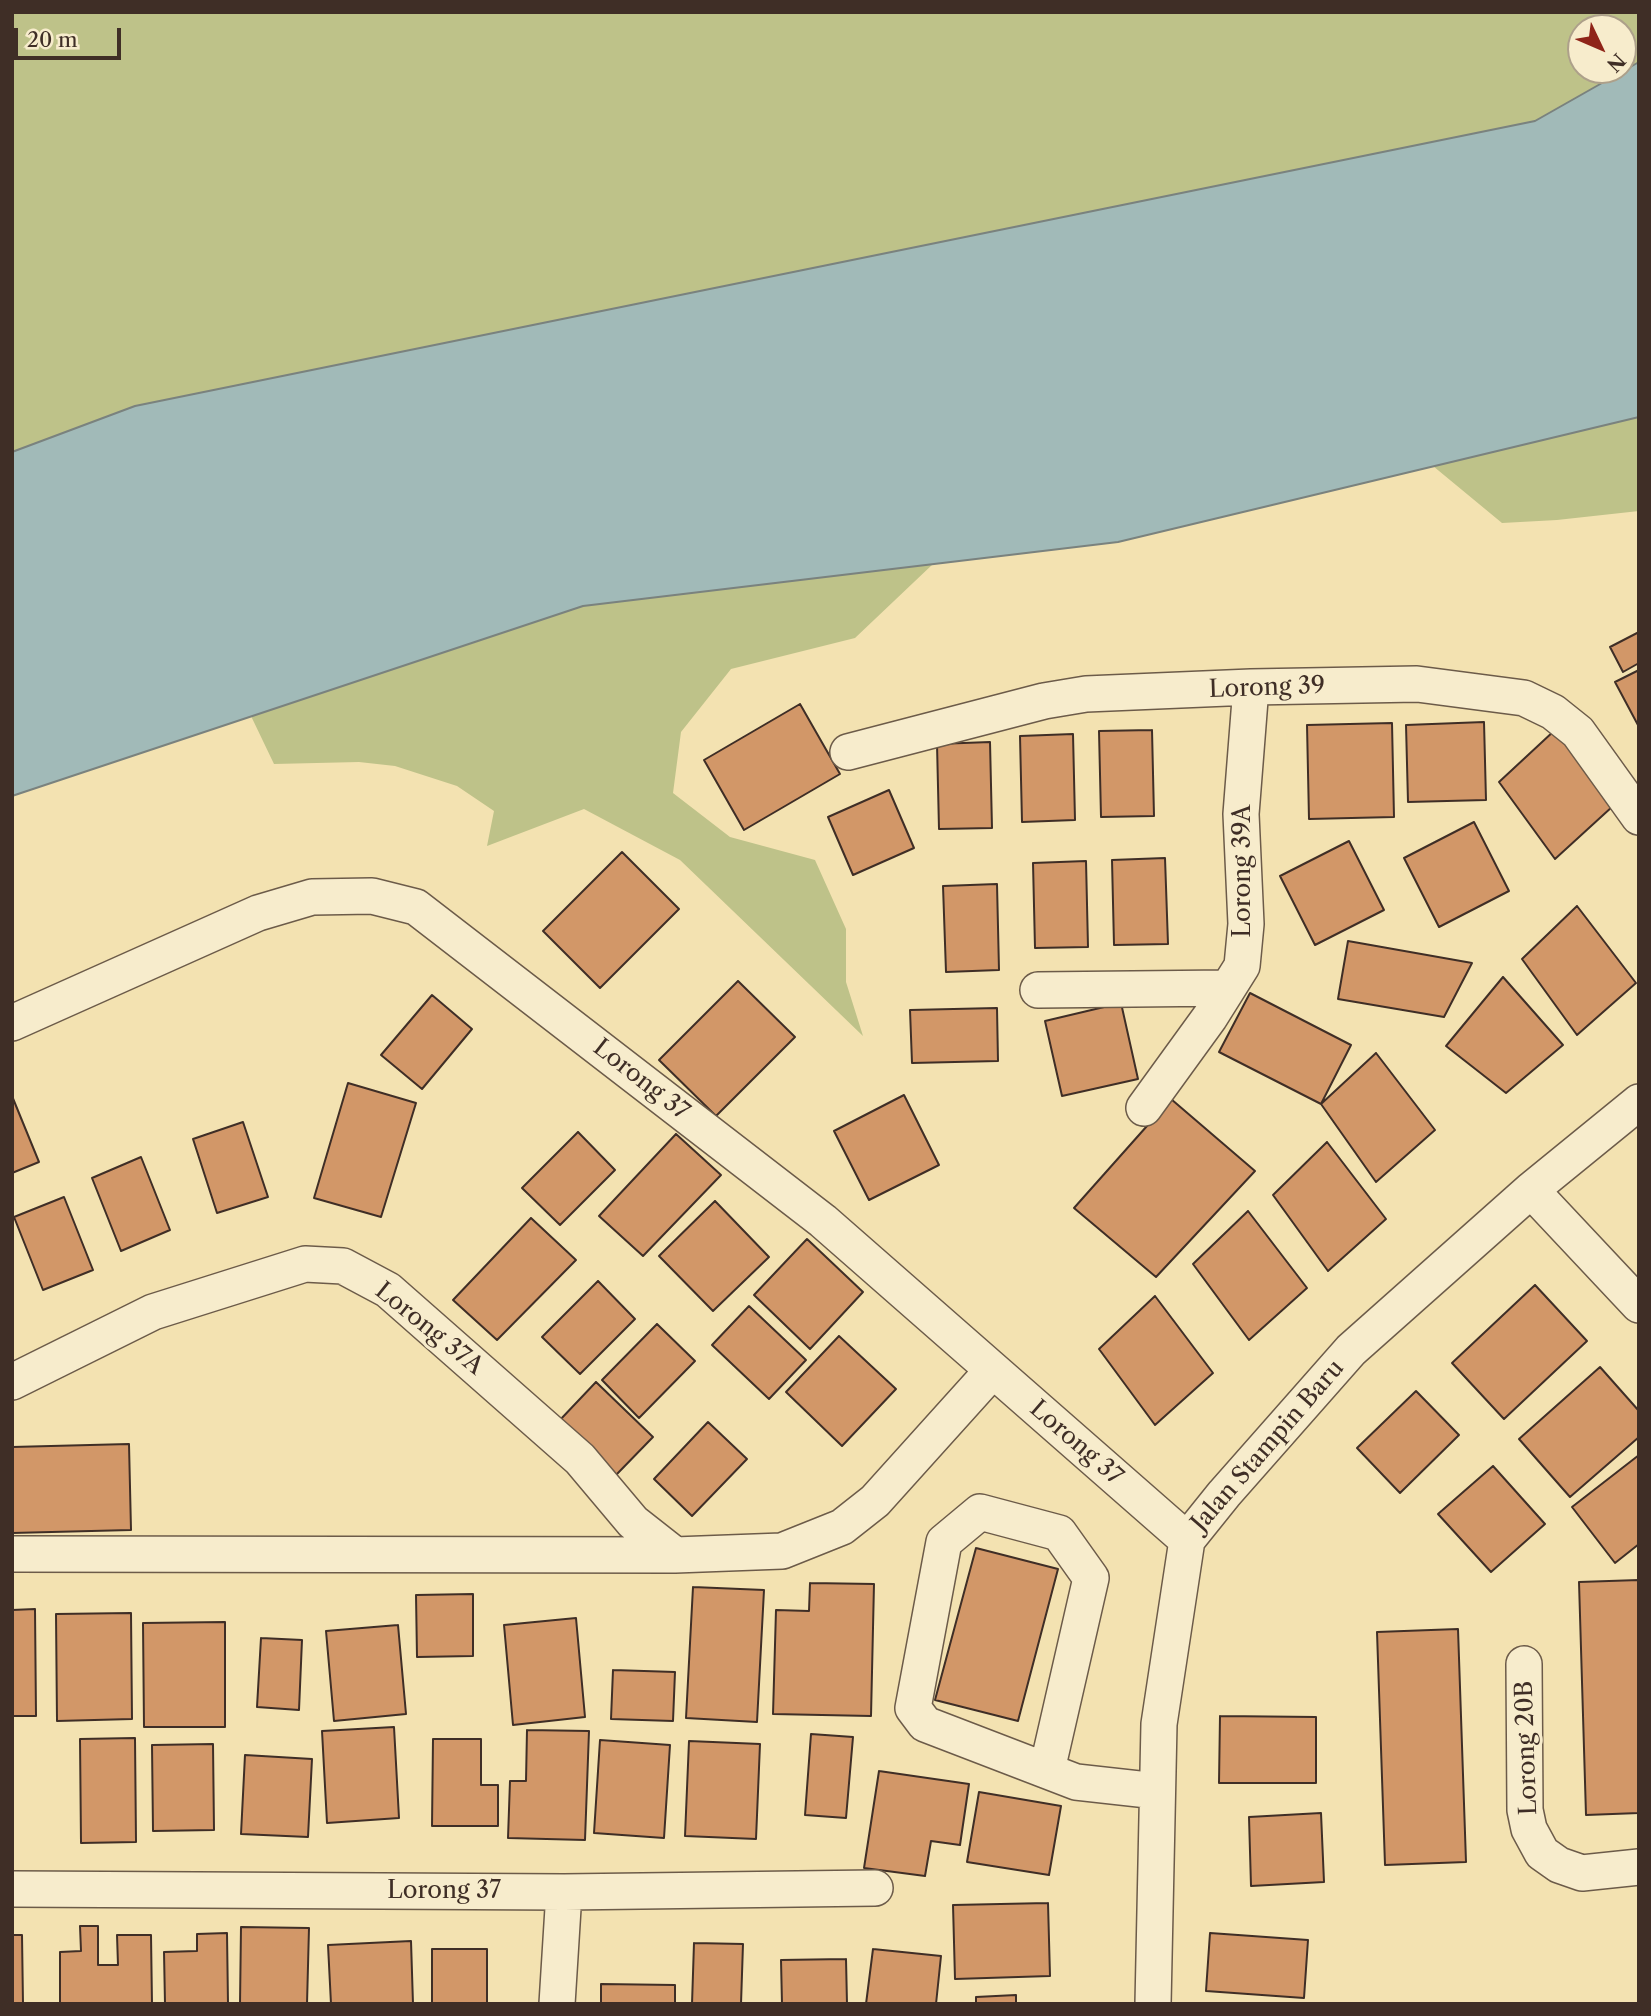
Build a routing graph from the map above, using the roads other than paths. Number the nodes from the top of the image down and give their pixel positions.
1 (1251, 687) junction
2 (848, 752) dead end
3 (1639, 817) edge
4 (1228, 988) junction
5 (1038, 990) dead end
6 (12, 1023) edge
7 (1639, 1102) edge
8 (1144, 1108) dead end
9 (1531, 1190) junction
10 (1639, 1305) edge
11 (993, 1370) junction
12 (12, 1382) edge
13 (1186, 1540) junction
14 (12, 1554) edge
15 (675, 1555) junction
16 (1524, 1664) dead end
17 (1047, 1770) junction
18 (1157, 1791) junction
19 (1639, 1867) edge
20 (875, 1888) dead end
21 (12, 1889) edge
22 (564, 1892) junction
23 (557, 2004) edge
24 (1153, 2004) edge

1 - 2 street, Lorong 39
1 - 3 street, Lorong 39
1 - 4 street, Lorong 39A
4 - 5 street
4 - 8 street, Lorong 39A
6 - 11 street, Lorong 37
7 - 9 street, Jalan Stampin Baru
9 - 10 street
9 - 13 street, Jalan Stampin Baru
11 - 13 street, Lorong 37
11 - 15 street
12 - 15 street, Lorong 37A
13 - 18 street, Jalan Stampin Baru
14 - 15 street
16 - 19 street, Lorong 20B
17 - 17 street
17 - 18 street
18 - 24 street, Jalan Stampin Baru
20 - 22 street, Lorong 37
21 - 22 street, Lorong 37
22 - 23 street

